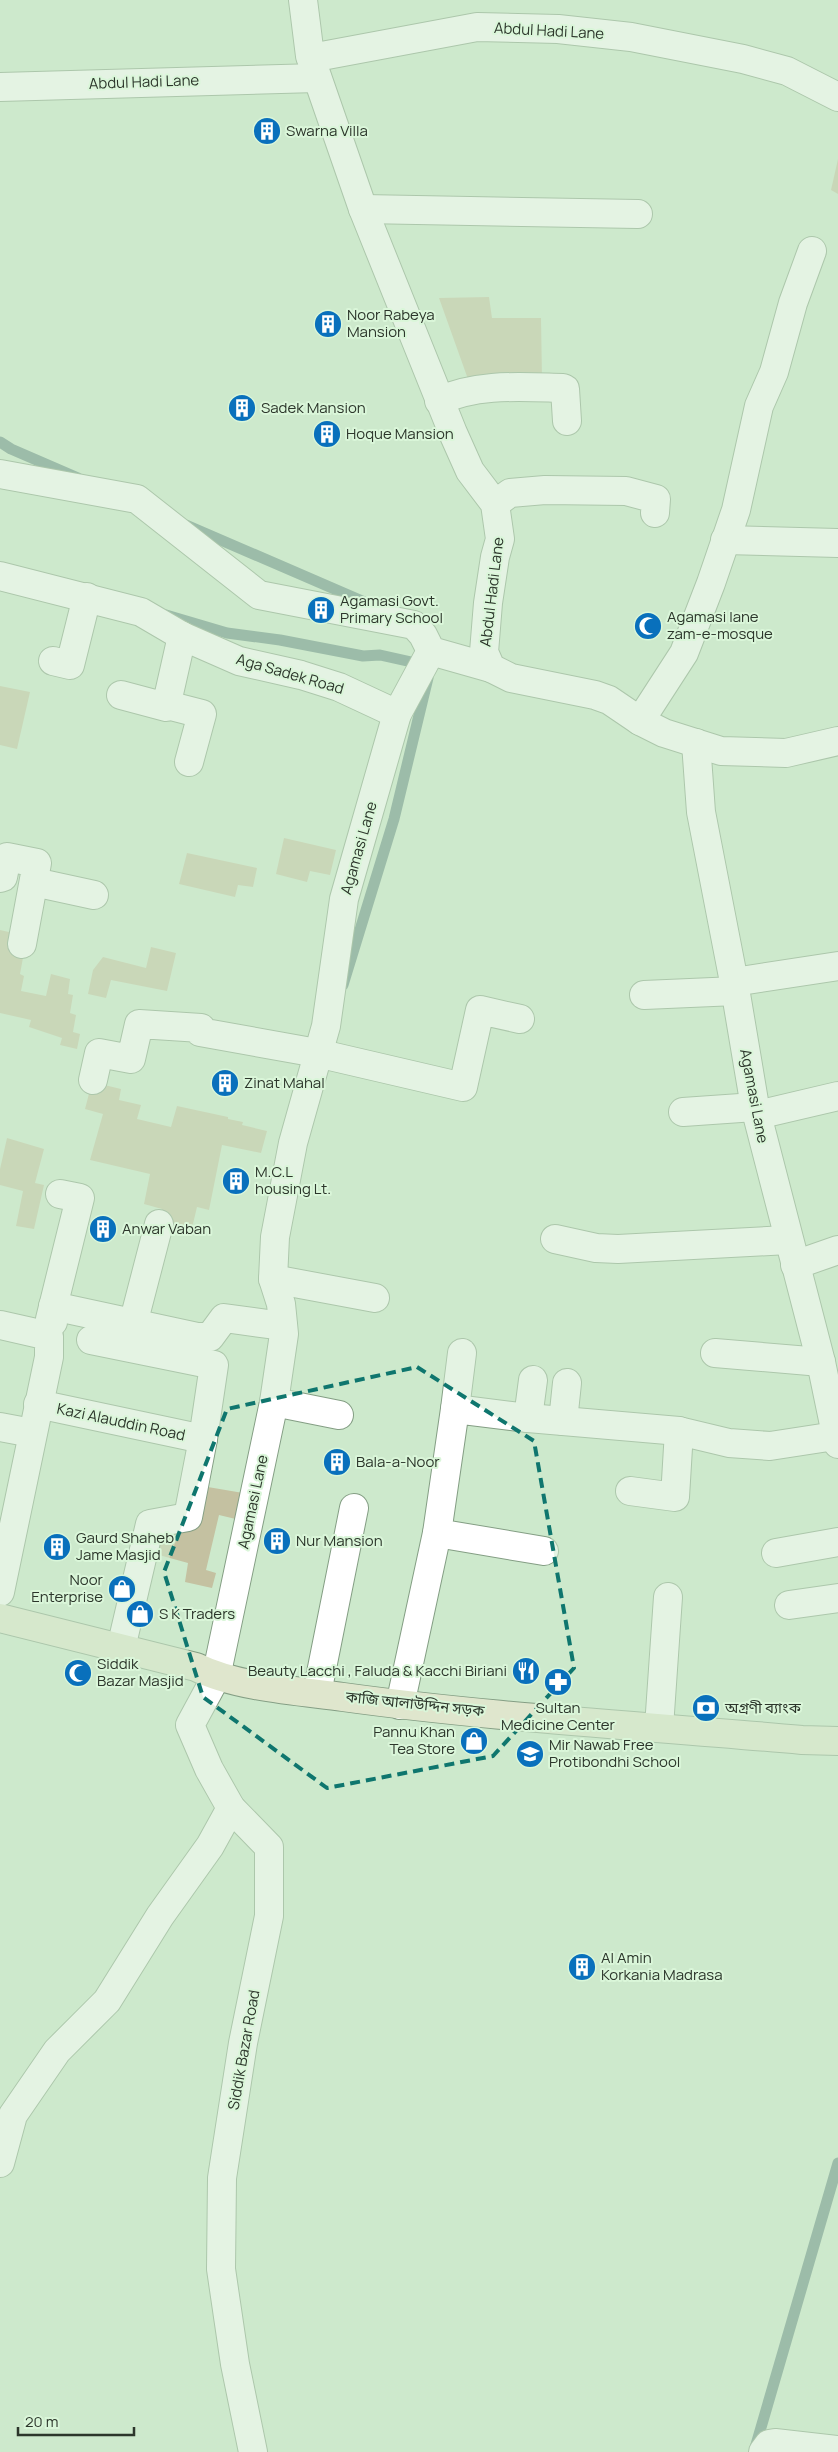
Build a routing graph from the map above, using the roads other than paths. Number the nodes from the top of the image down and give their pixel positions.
1 (303, 0) edge
2 (314, 68) junction
3 (0, 86) edge
4 (838, 97) edge
5 (362, 209) junction
6 (638, 214) dead end
7 (812, 251) dead end
8 (439, 401) junction
9 (567, 421) dead end
10 (0, 474) edge
11 (495, 504) junction
12 (655, 513) dead end
13 (725, 540) junction
14 (838, 542) edge
15 (0, 576) edge
16 (87, 597) junction
17 (182, 636) junction
18 (431, 652) junction
19 (53, 660) dead end
20 (490, 668) junction
21 (397, 714) junction
22 (640, 721) junction
23 (838, 742) edge
24 (696, 743) junction
25 (189, 762) dead end
26 (0, 878) edge
27 (34, 882) junction
28 (94, 895) dead end
29 (22, 944) dead end
30 (838, 966) edge
31 (735, 986) junction
32 (644, 995) dead end
33 (520, 1020) dead end
34 (316, 1053) junction
35 (92, 1080) dead end
36 (838, 1096) edge
37 (756, 1111) junction
38 (683, 1112) dead end
39 (60, 1194) dead end
40 (159, 1224) dead end
41 (555, 1239) dead end
42 (838, 1250) edge
43 (792, 1253) junction
44 (274, 1279) junction
45 (375, 1298) dead end
46 (54, 1306) junction
47 (133, 1324) junction
48 (0, 1325) edge
49 (283, 1326) junction
50 (91, 1340) dead end
51 (462, 1353) dead end
52 (715, 1353) dead end
53 (827, 1373) edge
54 (533, 1380) dead end
55 (51, 1381) dead end
56 (567, 1383) dead end
57 (274, 1402) junction
58 (38, 1404) junction
59 (455, 1410) junction
60 (339, 1415) dead end
61 (528, 1418) junction
62 (563, 1421) junction
63 (0, 1426) edge
64 (679, 1431) junction
65 (32, 1433) junction
66 (203, 1439) junction
67 (837, 1440) edge
68 (630, 1491) dead end
69 (354, 1508) dead end
70 (437, 1533) junction
71 (838, 1542) edge
72 (544, 1551) dead end
73 (776, 1553) dead end
74 (0, 1592) edge
75 (668, 1597) dead end
76 (838, 1598) edge
77 (789, 1605) dead end
78 (0, 1618) edge
79 (121, 1648) junction
80 (216, 1677) junction
81 (318, 1693) junction
82 (400, 1705) junction
83 (659, 1727) junction
84 (838, 1741) edge
85 (231, 1808) junction
86 (0, 2163) edge
87 (838, 2450) edge
88 (253, 2452) edge
89 (763, 2452) edge

1 - 2 street, Abdul Hadi Lane
2 - 3 street, Abdul Hadi Lane
2 - 4 street, Abdul Hadi Lane
2 - 5 street, Abdul Hadi Lane
5 - 6 street
5 - 8 street, Abdul Hadi Lane
7 - 13 street
8 - 9 street
8 - 11 street, Abdul Hadi Lane
10 - 18 street
11 - 12 street
11 - 20 street, Abdul Hadi Lane
13 - 14 street
13 - 22 street
15 - 16 street, Aga Sadek Road
16 - 17 street, Aga Sadek Road
16 - 19 street
17 - 21 street, Aga Sadek Road
17 - 25 street
18 - 20 street
18 - 21 street, Agamasi Lane
20 - 22 street, Abdul Hadi Lane
21 - 34 street, Agamasi Lane
22 - 24 street
23 - 24 street
24 - 31 street, Agamasi Lane
26 - 27 street
27 - 28 street
27 - 29 street
30 - 31 street
31 - 32 street
31 - 37 street, Agamasi Lane
33 - 34 street
34 - 35 street
34 - 44 street, Agamasi Lane
36 - 37 street
37 - 38 street
37 - 43 street, Agamasi Lane
39 - 46 street, Kazi Alauddin Road
40 - 47 street
41 - 43 street
42 - 43 street
43 - 53 street, Agamasi Lane
44 - 45 street
44 - 49 street, Agamasi Lane
46 - 47 street
46 - 55 street, Kazi Alauddin Road
47 - 49 street
48 - 58 street, Kazi Alauddin Road
49 - 57 street, Agamasi Lane
50 - 66 street, Kazi Alauddin Road
51 - 59 street
52 - 53 street
53 - 67 street, Agamasi Lane
54 - 61 street
56 - 62 street
57 - 60 street
57 - 80 street, Agamasi Lane
58 - 65 street, Kazi Alauddin Road
58 - 66 street, Kazi Alauddin Road
59 - 61 street
59 - 70 street
61 - 62 street
62 - 64 street
63 - 65 street
64 - 67 street
64 - 68 street
65 - 74 street, Kazi Alauddin Road
66 - 79 street, Kazi Alauddin Road
69 - 81 street
70 - 72 street
70 - 82 street
71 - 73 street
75 - 83 street
76 - 77 street
78 - 79 street, কাজি আলাউদ্দিন সড়ক
79 - 80 street, কাজি আলাউদ্দিন সড়ক
80 - 81 street, কাজি আলাউদ্দিন সড়ক
80 - 85 street, Siddik Bazar Road
81 - 82 street, কাজি আলাউদ্দিন সড়ক
82 - 83 street, কাজি আলাউদ্দিন সড়ক
83 - 84 street, কাজি আলাউদ্দিন সড়ক
85 - 86 street
85 - 88 street, Siddik Bazar Road
87 - 89 street

